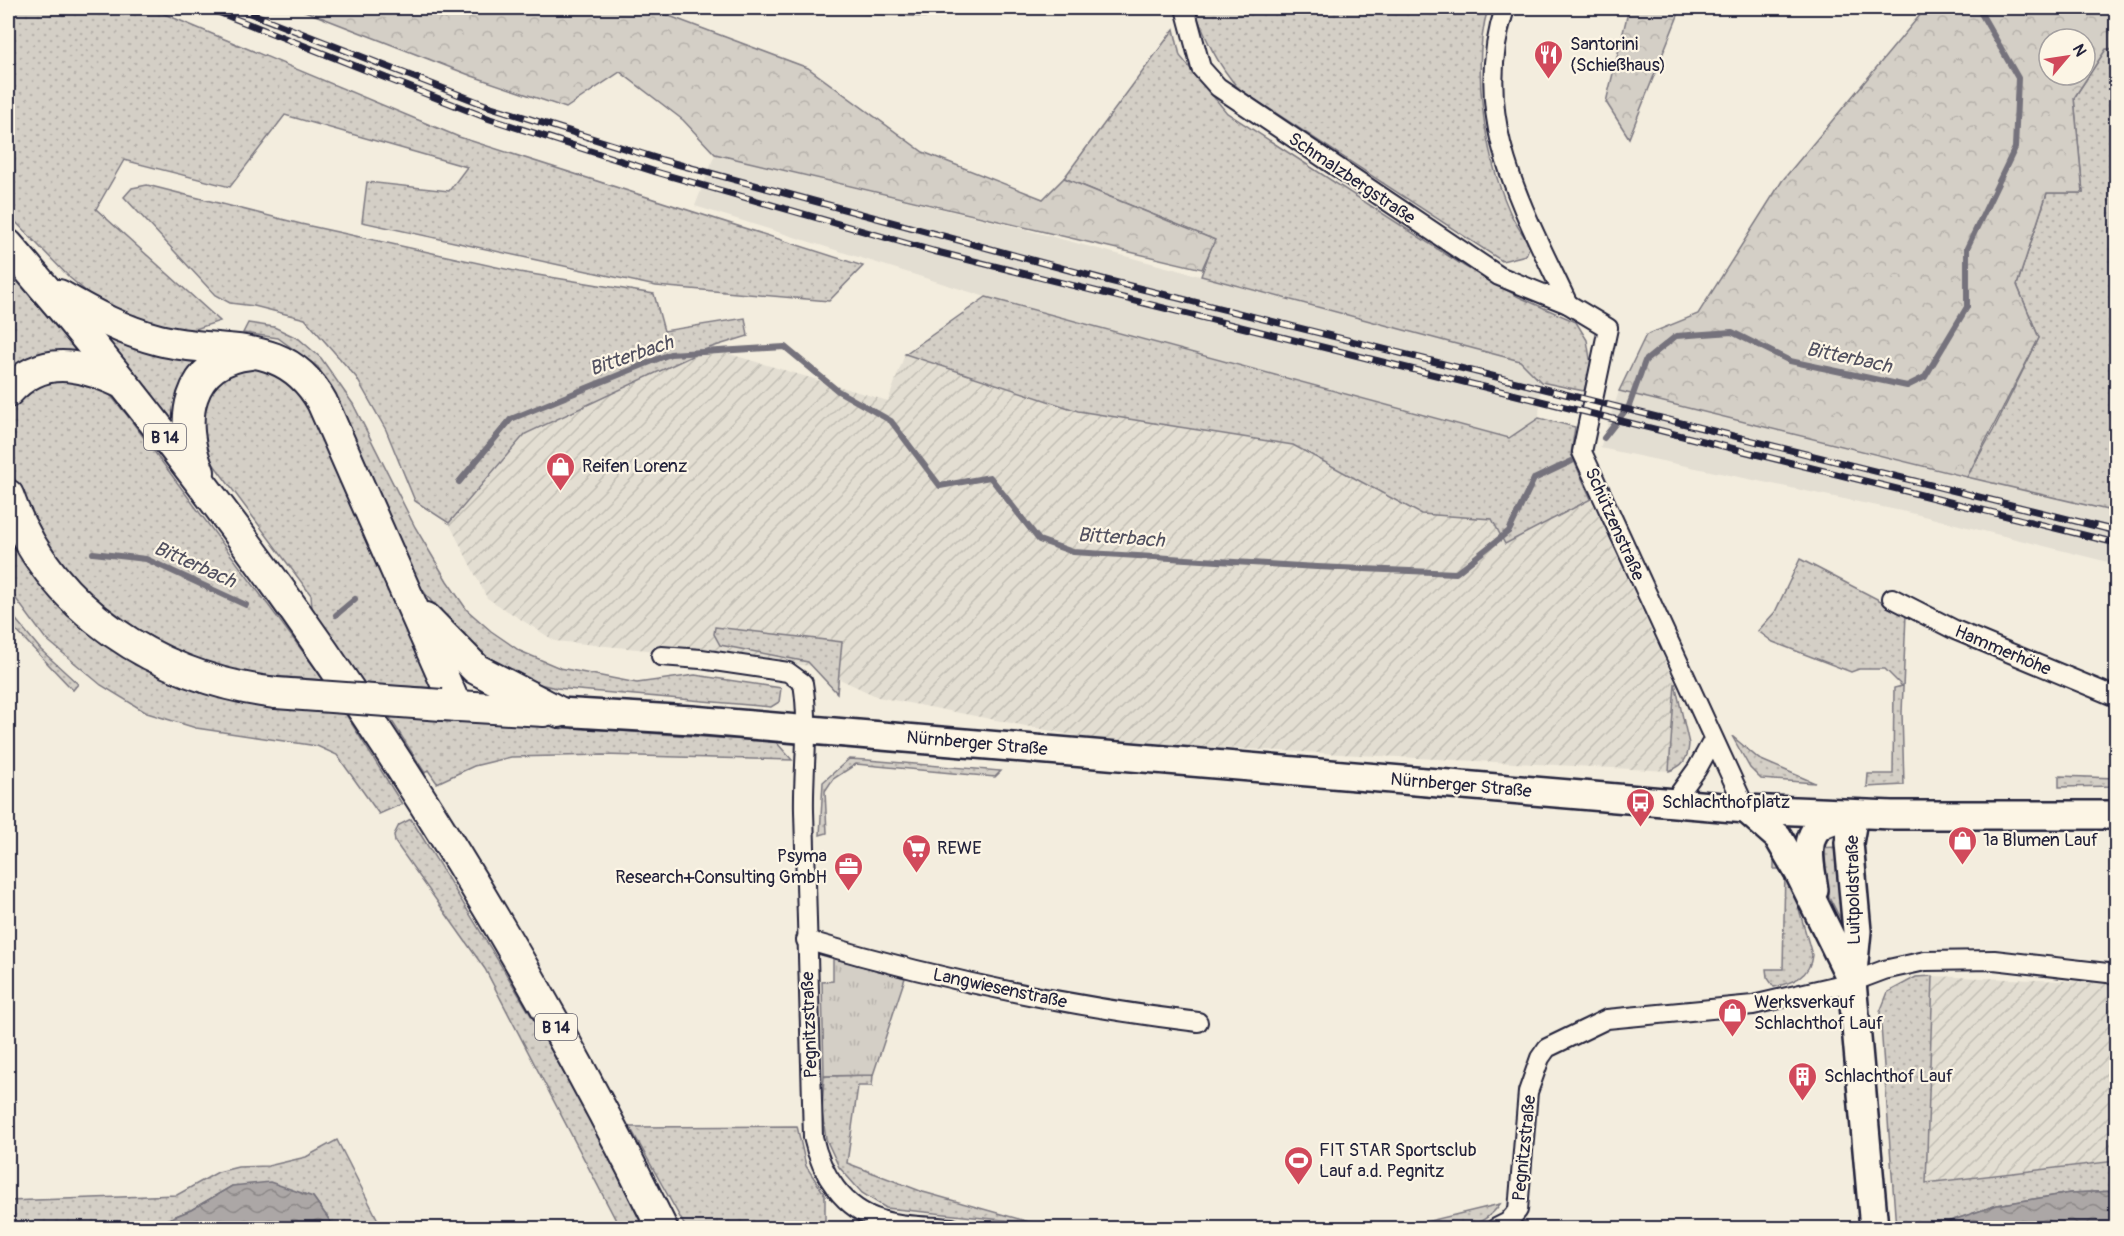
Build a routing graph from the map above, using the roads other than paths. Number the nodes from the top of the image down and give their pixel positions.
1 (1185, 8) edge
2 (1505, 8) edge
3 (8, 245) edge
4 (42, 285) junction
5 (1568, 304) junction
6 (258, 353) junction
7 (123, 383) junction
8 (8, 392) edge
9 (207, 491) junction
10 (8, 495) edge
11 (404, 587) junction
12 (1892, 598) dead end
13 (661, 656) dead end
14 (2116, 697) edge
15 (449, 706) junction
16 (559, 712) junction
17 (806, 729) junction
18 (1713, 740) junction
19 (1674, 801) junction
20 (1746, 809) junction
21 (1854, 814) junction
22 (2116, 815) edge
23 (1817, 911) junction
24 (806, 940) junction
25 (2116, 974) edge
26 (1852, 982) junction
27 (1198, 1022) dead end
28 (662, 1228) edge
29 (952, 1228) edge
30 (1496, 1228) edge
31 (1874, 1228) edge

1 - 5 street, Schmalzbergstraße
2 - 5 street
3 - 4 main road, B 14
4 - 6 main road
4 - 7 main road, B 14
5 - 18 street, Schützenstraße
6 - 9 main road
6 - 11 main road
7 - 8 main road
7 - 9 main road, B 14
9 - 28 main road, B 14
10 - 15 main road, bridge
11 - 15 main road
11 - 16 main road
12 - 14 street, Hammerhöhe
13 - 17 street
15 - 16 main road
16 - 17 main road, Nürnberger Straße
17 - 19 main road, Nürnberger Straße
17 - 24 street, Pegnitzstraße
18 - 19 street
18 - 20 street, Schützenstraße
19 - 20 main road, Nürnberger Straße
20 - 21 main road, Nürnberger Straße
20 - 23 main road, Luitpoldstraße
21 - 22 main road, Nürnberger Straße
21 - 23 main road, Luitpoldstraße
21 - 26 main road, Luitpoldstraße
23 - 26 main road, Luitpoldstraße
24 - 27 street, Langwiesenstraße
24 - 29 street, Pegnitzstraße
25 - 26 street
26 - 30 street, Pegnitzstraße
26 - 31 main road, Luitpoldstraße

